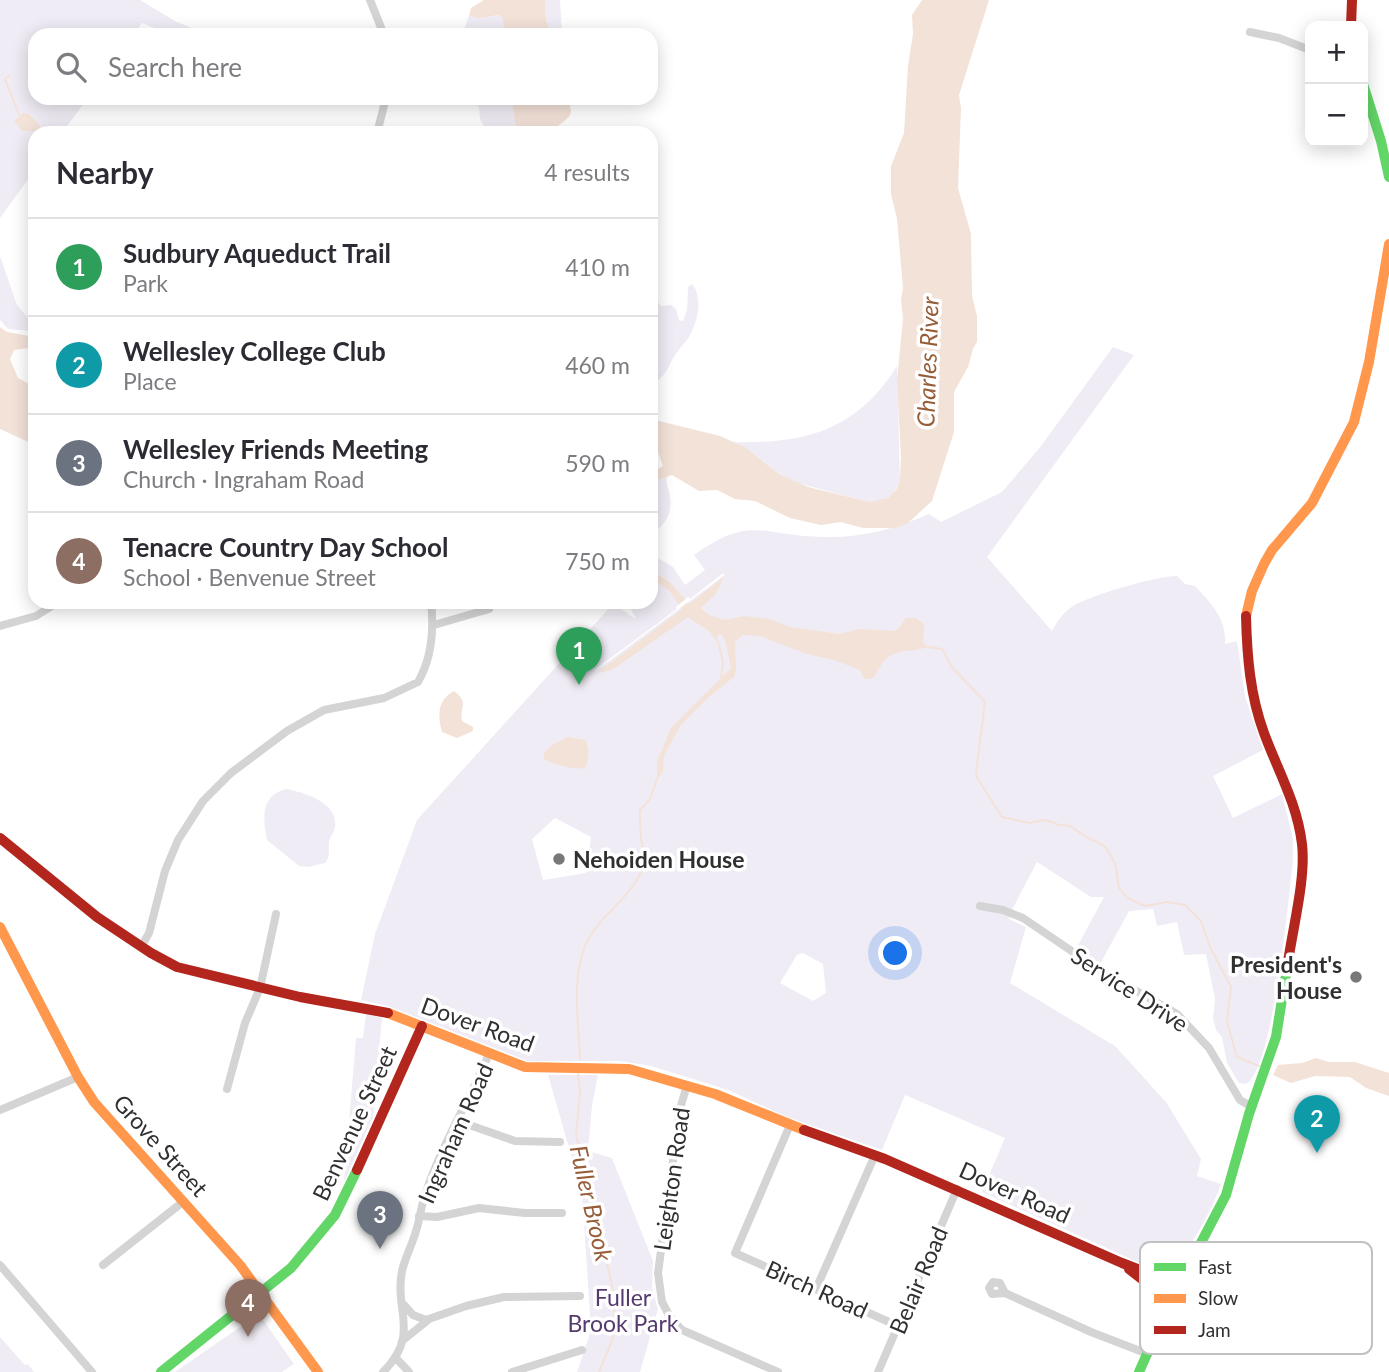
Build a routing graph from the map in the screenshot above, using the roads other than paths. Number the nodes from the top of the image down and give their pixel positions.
1 (371, 0) edge
2 (1352, 0) edge
3 (1351, 21) edge
4 (381, 28) edge
5 (1250, 32) dead end
6 (1305, 48) edge
7 (1368, 100) edge
8 (384, 105) edge
9 (379, 126) edge
10 (1389, 177) edge
11 (1389, 244) edge
12 (46, 609) edge
13 (432, 609) edge
14 (489, 609) dead end
15 (434, 625) junction
16 (0, 626) edge
17 (0, 838) edge
18 (980, 906) dead end
19 (275, 914) dead end
20 (0, 928) edge
21 (141, 947) junction
22 (260, 988) junction
23 (422, 1026) junction
24 (489, 1054) junction
25 (78, 1077) junction
26 (687, 1085) junction
27 (227, 1089) dead end
28 (1252, 1107) junction
29 (0, 1110) edge
30 (458, 1121) junction
31 (790, 1125) junction
32 (560, 1142) dead end
33 (875, 1155) junction
34 (957, 1189) junction
35 (184, 1201) junction
36 (562, 1213) dead end
37 (419, 1216) junction
38 (1201, 1242) edge
39 (1122, 1263) junction
40 (0, 1265) edge
41 (103, 1265) dead end
42 (1140, 1270) edge
43 (1140, 1277) edge
44 (816, 1289) junction
45 (260, 1292) junction
46 (1005, 1293) dead end
47 (580, 1296) dead end
48 (402, 1303) junction
49 (431, 1318) junction
50 (898, 1326) junction
51 (401, 1344) junction
52 (582, 1350) dead end
53 (1140, 1351) edge
54 (1147, 1354) edge
55 (395, 1357) junction
56 (92, 1372) edge
57 (161, 1372) edge
58 (318, 1372) edge
59 (383, 1372) edge
60 (409, 1372) edge
61 (512, 1372) edge
62 (778, 1372) edge
63 (878, 1372) edge
64 (1139, 1372) edge

1 - 4 street
2 - 3 street
5 - 6 street
7 - 10 street
8 - 9 street
11 - 28 street
12 - 16 street
13 - 15 street
14 - 15 street
15 - 21 street
17 - 21 street, Dover Road
18 - 28 street, Service Drive
19 - 22 street
20 - 25 street, Grove Street
21 - 22 street, Dover Road
22 - 23 street, Dover Road
22 - 27 street
23 - 24 street, Dover Road
23 - 45 street, Benvenue Street
24 - 26 street, Dover Road
24 - 30 street, Ingraham Road
25 - 29 street
25 - 35 street, Grove Street
26 - 31 street, Dover Road
26 - 62 street, Leighton Road
28 - 38 street
30 - 32 street
30 - 37 street, Ingraham Road
31 - 33 street, Dover Road
31 - 44 street, Birch Road
33 - 34 street, Dover Road
33 - 44 street
34 - 39 street, Dover Road
34 - 50 street, Belair Road
35 - 41 street
35 - 45 street, Grove Street
36 - 37 street
37 - 48 street, Ingraham Road
39 - 42 street, Dover Road
39 - 43 street, Dover Road
40 - 56 street
44 - 50 street, Birch Road
45 - 57 street, Benvenue Street
45 - 58 street, Grove Street
46 - 53 street
47 - 49 street
48 - 49 street
48 - 51 street, Ingraham Road
49 - 51 street
50 - 63 street, Belair Road
51 - 55 street, Ingraham Road
52 - 61 street
54 - 64 street
55 - 59 street, Ingraham Road
55 - 60 street

